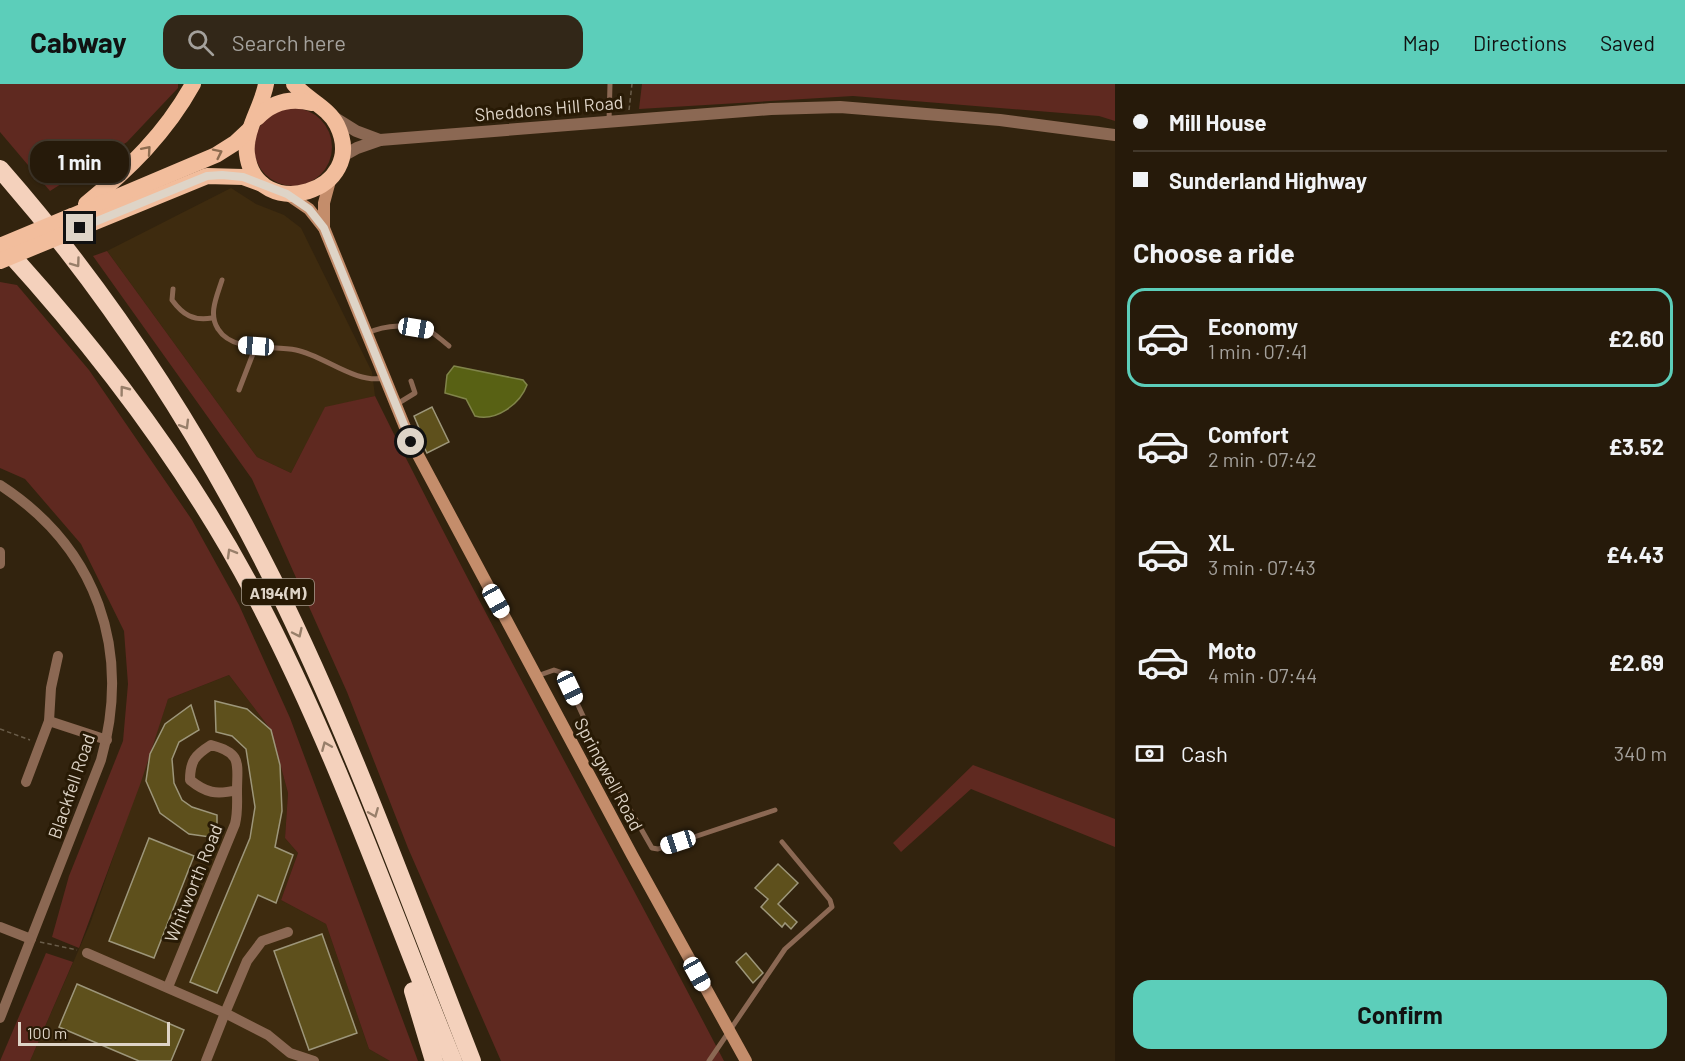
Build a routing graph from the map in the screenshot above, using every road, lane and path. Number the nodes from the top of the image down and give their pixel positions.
1 (193, 84) edge
2 (266, 84) edge
3 (294, 84) edge
4 (610, 84) edge
5 (632, 84) edge
6 (314, 103) junction
7 (330, 116) junction
8 (628, 119) junction
9 (609, 121) junction
10 (253, 124) junction
11 (1115, 135) edge
12 (380, 140) junction
13 (341, 157) junction
14 (0, 169) edge
15 (331, 177) junction
16 (263, 184) junction
17 (287, 194) junction
18 (76, 222) junction
19 (324, 228) junction
20 (0, 244) edge
21 (0, 261) edge
22 (222, 280) dead end
23 (173, 289) dead end
24 (212, 318) junction
25 (367, 334) junction
26 (256, 346) junction
27 (449, 346) dead end
28 (384, 378) junction
29 (411, 381) dead end
30 (239, 390) dead end
31 (395, 405) junction
32 (0, 485) edge
33 (0, 552) edge
34 (0, 564) edge
35 (58, 656) dead end
36 (537, 676) junction
37 (49, 721) junction
38 (0, 729) edge
39 (107, 740) junction
40 (40, 744) junction
41 (26, 782) dead end
42 (237, 790) junction
43 (776, 810) dead end
44 (782, 842) dead end
45 (379, 879) junction
46 (0, 927) edge
47 (288, 932) dead end
48 (31, 939) junction
49 (87, 952) joint
50 (168, 987) junction
51 (225, 1013) junction
52 (0, 1018) edge
53 (729, 1033) junction
54 (206, 1061) edge
55 (314, 1061) edge
56 (434, 1061) edge
57 (453, 1061) edge
58 (472, 1061) edge
59 (709, 1061) edge
60 (746, 1061) edge

18 -> 1 highway
2 - 10 highway
3 - 6 highway
4 - 9 lane
5 - 8 path
6 - 7 highway
6 - 10 highway
7 - 12 street
7 - 13 highway
8 - 9 street, Sheddons Hill Road
8 - 11 street, Sheddons Hill Road
9 - 12 street, Sheddons Hill Road
10 - 16 highway
18 -> 10 highway
12 - 13 street
13 - 15 highway
14 -> 58 highway, A194(M)
15 - 17 highway
15 - 19 main road
16 - 17 highway
16 - 18 highway
17 - 19 main road
18 - 20 highway, bridge
18 - 21 highway, bridge
19 - 25 main road, Springwell Road
45 -> 20 highway, A194(M)
22 - 24 lane
23 - 24 lane
24 - 26 lane
25 - 27 lane
25 - 28 main road, Springwell Road
26 - 28 lane
26 - 30 lane
28 - 31 main road, Springwell Road
29 - 31 lane
31 - 36 main road, Springwell Road
32 - 39 street, Blackfell Road
33 - 34 street
35 - 37 street
36 - 43 lane
36 - 53 main road, Springwell Road
37 - 39 street
37 - 40 street
38 - 40 path
39 - 48 street, Blackfell Road
40 - 41 street
42 - 42 street, Whitworth Road
42 - 50 street, Whitworth Road
44 - 53 lane
45 - 56 highway, A194(M)
45 - 57 highway, A194(M)
46 - 48 street
47 - 51 street
48 - 49 path
48 - 52 street, Blackfell Road
49 - 50 street
50 - 51 street
51 - 54 street
51 - 55 street
53 - 59 lane
53 - 60 main road, Springwell Road

